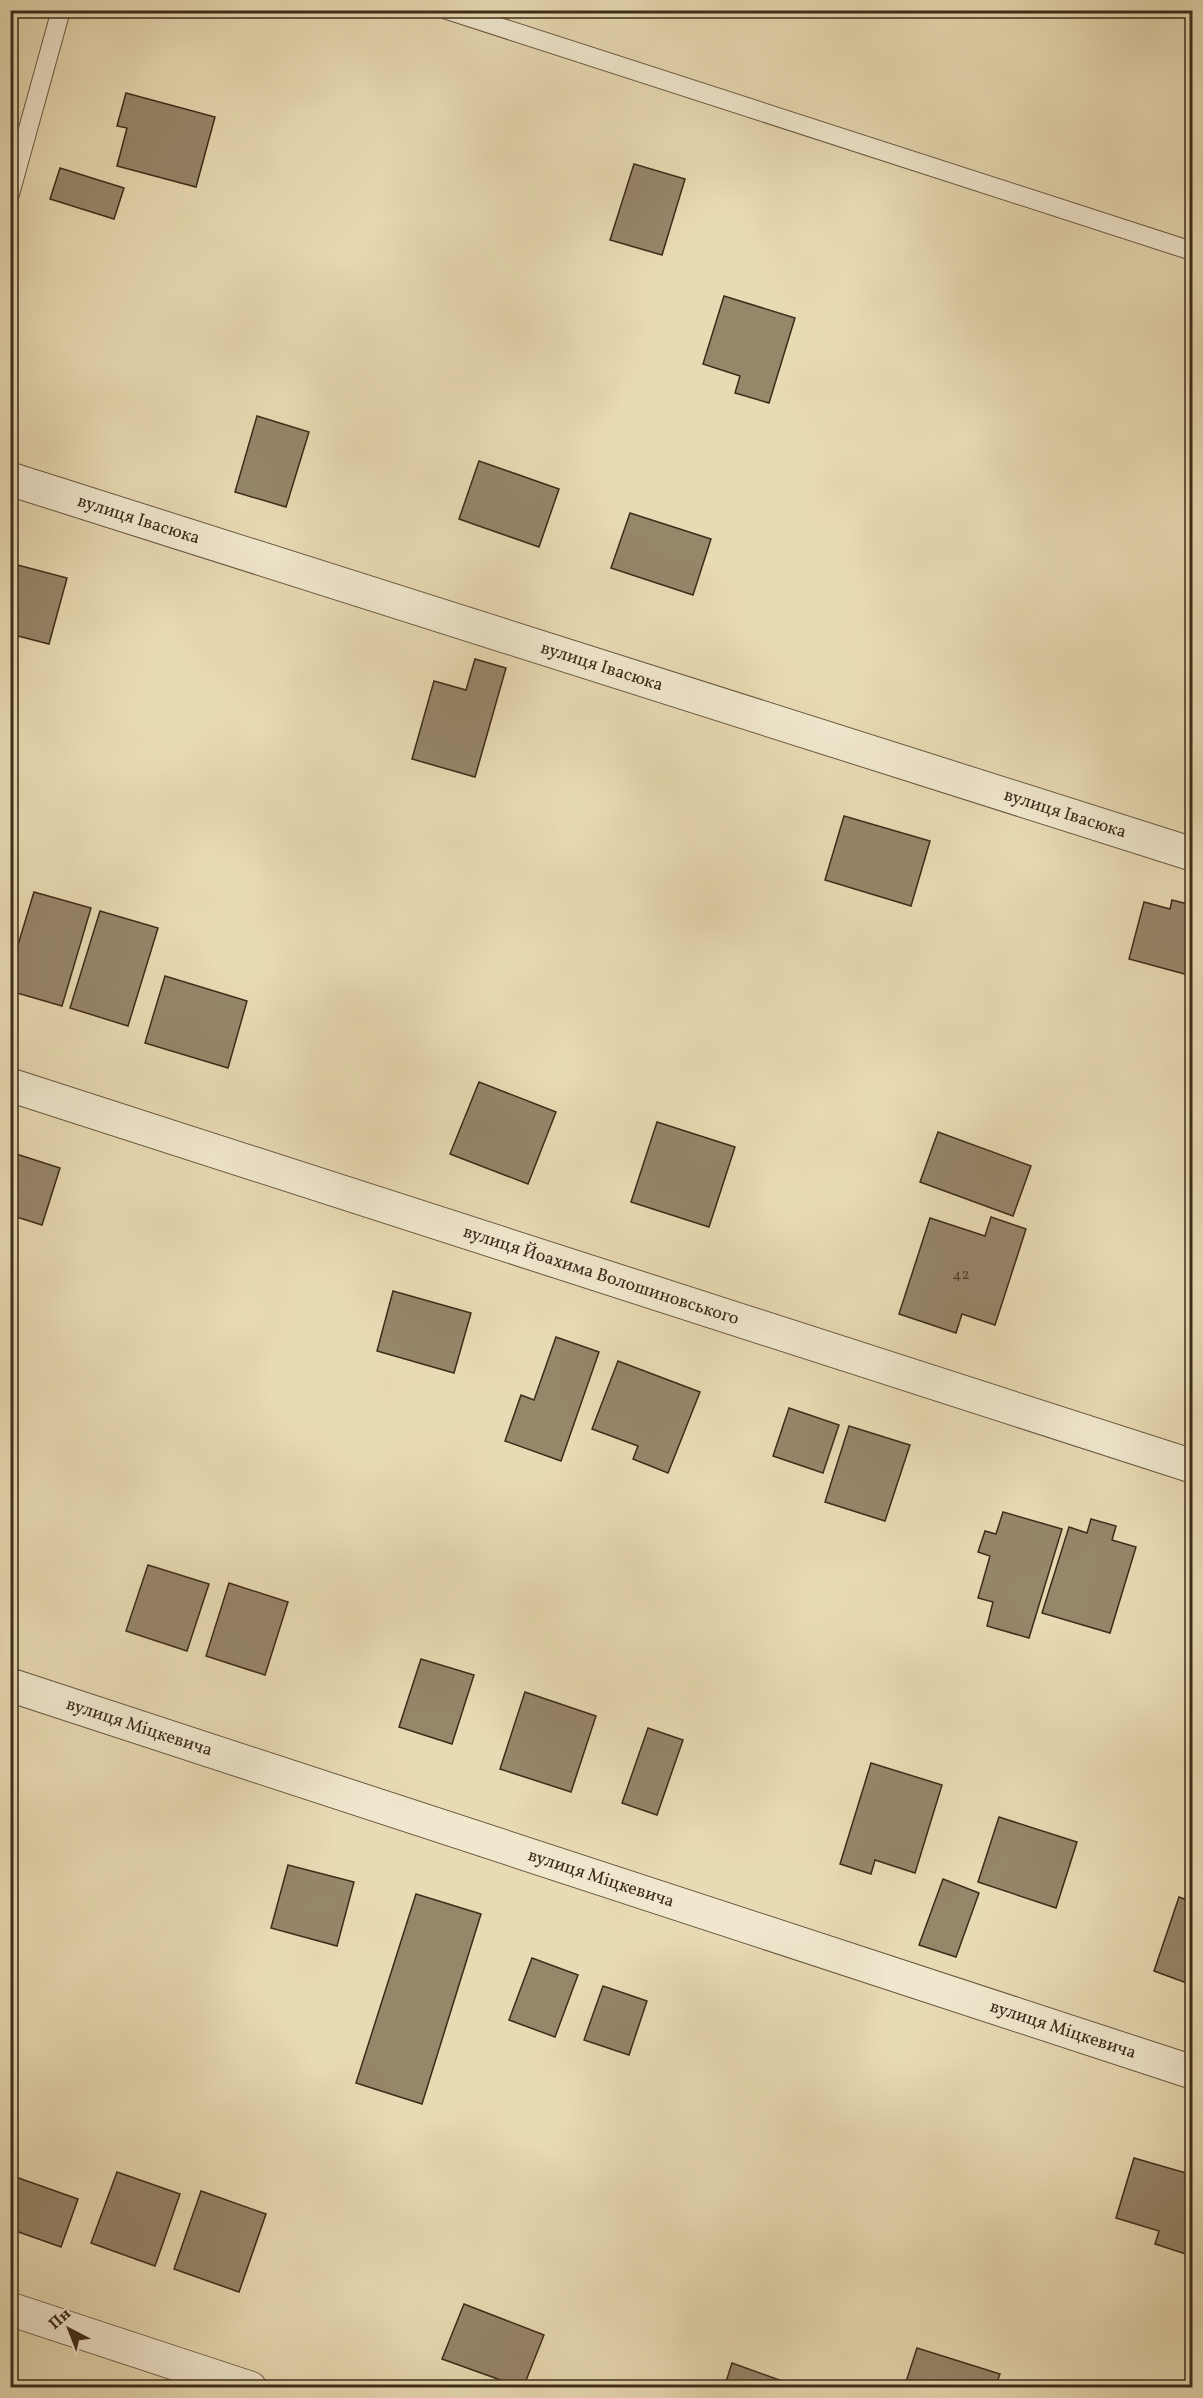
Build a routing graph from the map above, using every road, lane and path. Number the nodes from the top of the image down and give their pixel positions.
1 (61, 10) edge
2 (447, 10) edge
3 (10, 194) edge
4 (1192, 252) edge
5 (10, 479) edge
6 (1192, 854) edge
7 (10, 1085) edge
8 (1192, 1466) edge
9 (10, 1685) edge
10 (1192, 2072) edge
11 (10, 2309) edge
12 (250, 2388) edge

1 - 3 lane
2 - 4 lane
5 - 6 street, вулиця Івасюка
7 - 8 street, вулиця Йоахима Волошиновського
9 - 10 street, вулиця Міцкевича
11 - 12 street

